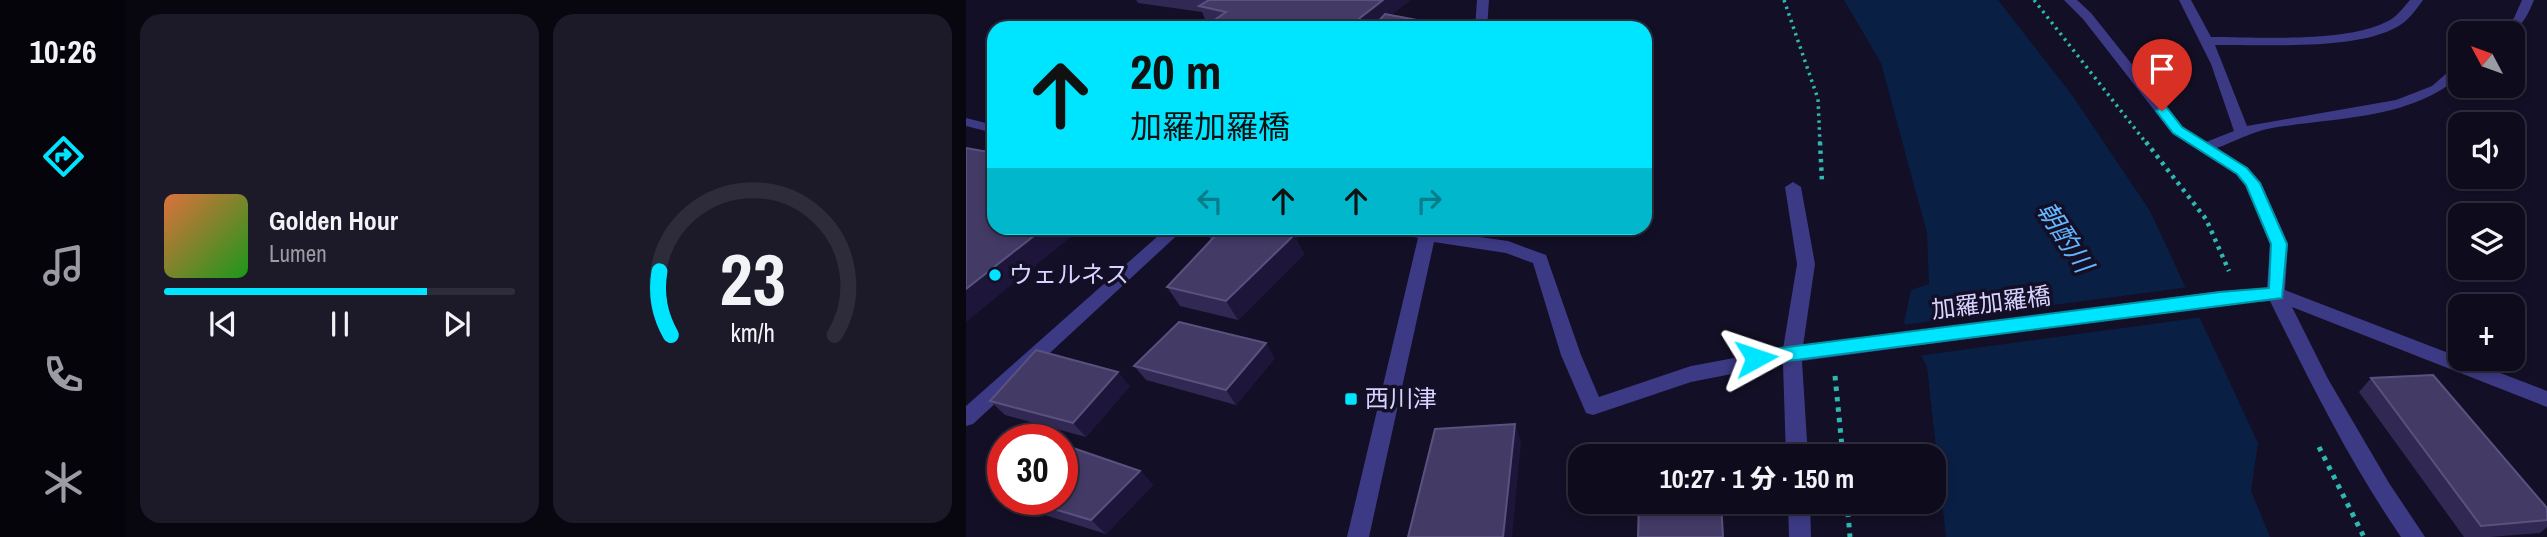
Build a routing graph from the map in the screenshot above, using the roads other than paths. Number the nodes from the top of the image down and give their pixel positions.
1 (1483, 0) edge
2 (2070, 0) edge
3 (2185, 0) edge
4 (2417, 0) edge
5 (2528, 0) edge
6 (1482, 21) edge
7 (2518, 21) edge
8 (2209, 41) junction
9 (2448, 79) edge
10 (966, 122) edge
11 (987, 127) edge
12 (2242, 132) junction
13 (2204, 148) junction
14 (1793, 187) dead end
15 (1169, 235) edge
16 (1427, 235) edge
17 (1448, 235) edge
18 (2276, 294) junction
19 (1792, 355) junction
20 (2547, 399) edge
21 (966, 418) edge
22 (1796, 444) edge
23 (1799, 514) edge
24 (1358, 537) edge
25 (1800, 537) edge
26 (2414, 537) edge

1 - 6 street
2 - 13 street
3 - 8 street
4 - 8 street
5 - 7 street
8 - 12 street
9 - 12 street
10 - 11 street
12 - 13 street
13 - 18 street
14 - 19 street
15 - 21 street
16 - 24 street
17 - 19 street, 加羅加羅橋
18 - 19 street, 加羅加羅橋
18 - 20 street
18 - 26 street
19 - 22 street
23 - 25 street

